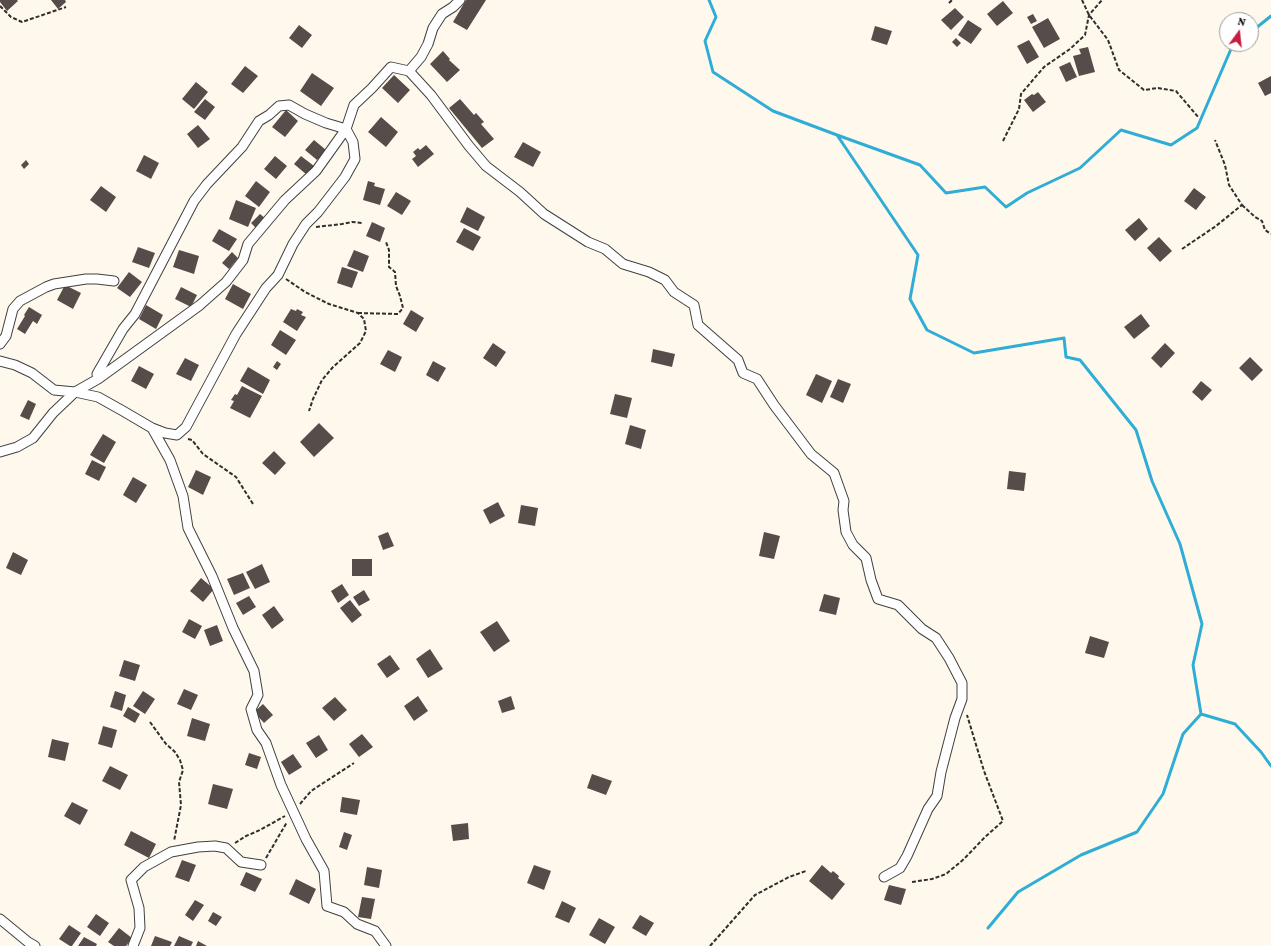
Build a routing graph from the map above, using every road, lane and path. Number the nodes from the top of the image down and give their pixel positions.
1 (460, 0) edge
2 (952, 0) edge
3 (1082, 0) edge
4 (1102, 0) edge
5 (949, 3) dead end
6 (0, 6) edge
7 (66, 7) dead end
8 (1089, 15) junction
9 (409, 71) junction
10 (1199, 118) dead end
11 (346, 129) junction
12 (1215, 140) dead end
13 (1003, 141) dead end
14 (1242, 204) junction
15 (362, 223) dead end
16 (306, 224) junction
17 (1271, 234) edge
18 (386, 242) dead end
19 (1182, 250) dead end
20 (278, 275) junction
21 (114, 281) dead end
22 (358, 313) junction
23 (0, 344) edge
24 (0, 361) edge
25 (98, 379) junction
26 (76, 392) junction
27 (309, 411) dead end
28 (152, 428) junction
29 (177, 435) junction
30 (0, 452) edge
31 (253, 504) dead end
32 (962, 699) junction
33 (150, 722) dead end
34 (294, 812) junction
35 (226, 848) junction
36 (171, 852) junction
37 (260, 865) dead end
38 (806, 871) dead end
39 (884, 876) dead end
40 (912, 882) dead end
41 (0, 919) edge
42 (35, 946) edge
43 (133, 946) edge
44 (386, 946) edge
45 (710, 946) edge

1 - 9 street
2 - 5 path
3 - 8 path
4 - 8 path
6 - 7 path
8 - 10 path
8 - 13 path
9 - 11 street
9 - 32 street
11 - 16 street
11 - 25 street
11 - 25 street
12 - 14 path
14 - 17 path
14 - 19 path
15 - 16 path
16 - 20 street
18 - 22 path
20 - 22 path
20 - 29 street
21 - 23 street
22 - 27 path
24 - 26 street
25 - 26 street
26 - 28 street
26 - 30 street
28 - 29 street
28 - 34 street
29 - 31 path
32 - 39 street
32 - 40 path
33 - 36 path
34 - 35 path
34 - 44 street
35 - 36 street
35 - 37 street
36 - 43 street
38 - 45 path
41 - 42 street

